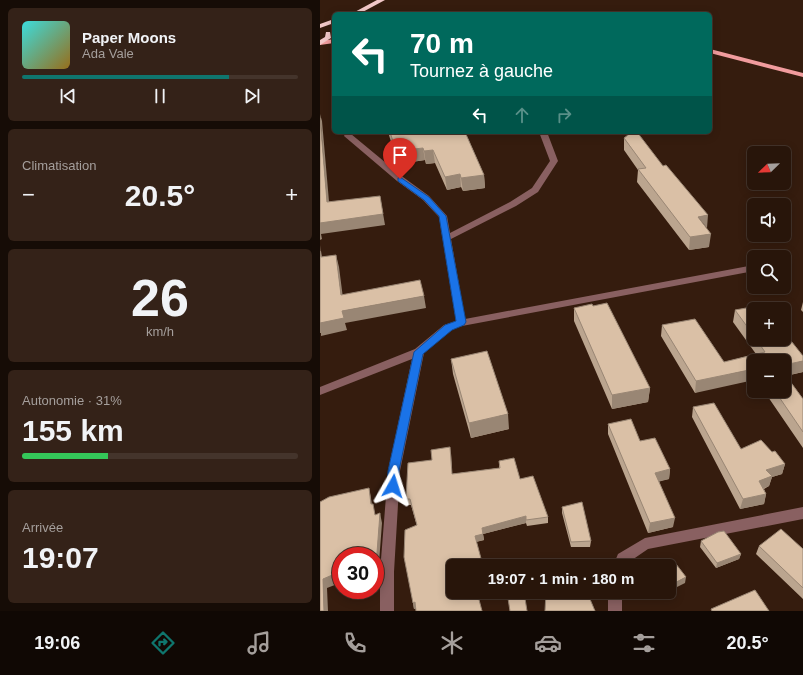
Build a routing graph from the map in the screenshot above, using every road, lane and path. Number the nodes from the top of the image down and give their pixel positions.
1 (382, 0) edge
2 (358, 12) edge
3 (332, 22) edge
4 (320, 26) edge
5 (320, 31) edge
6 (331, 33) edge
7 (332, 41) edge
8 (320, 43) edge
9 (712, 52) edge
10 (803, 75) edge
11 (545, 134) edge
12 (348, 136) dead end
13 (446, 238) junction
14 (747, 269) edge
15 (461, 322) junction
16 (419, 352) junction
17 (320, 391) edge
18 (803, 513) edge
19 (622, 559) edge
20 (615, 599) edge
21 (387, 611) edge
22 (615, 611) edge

1 - 2 highway
3 - 4 highway
5 - 6 highway
6 - 8 highway
7 - 8 main road
9 - 10 main road
11 - 13 street
12 - 13 street
13 - 15 street
14 - 15 street
15 - 16 street
16 - 17 street
16 - 21 street
18 - 19 street
20 - 22 street

